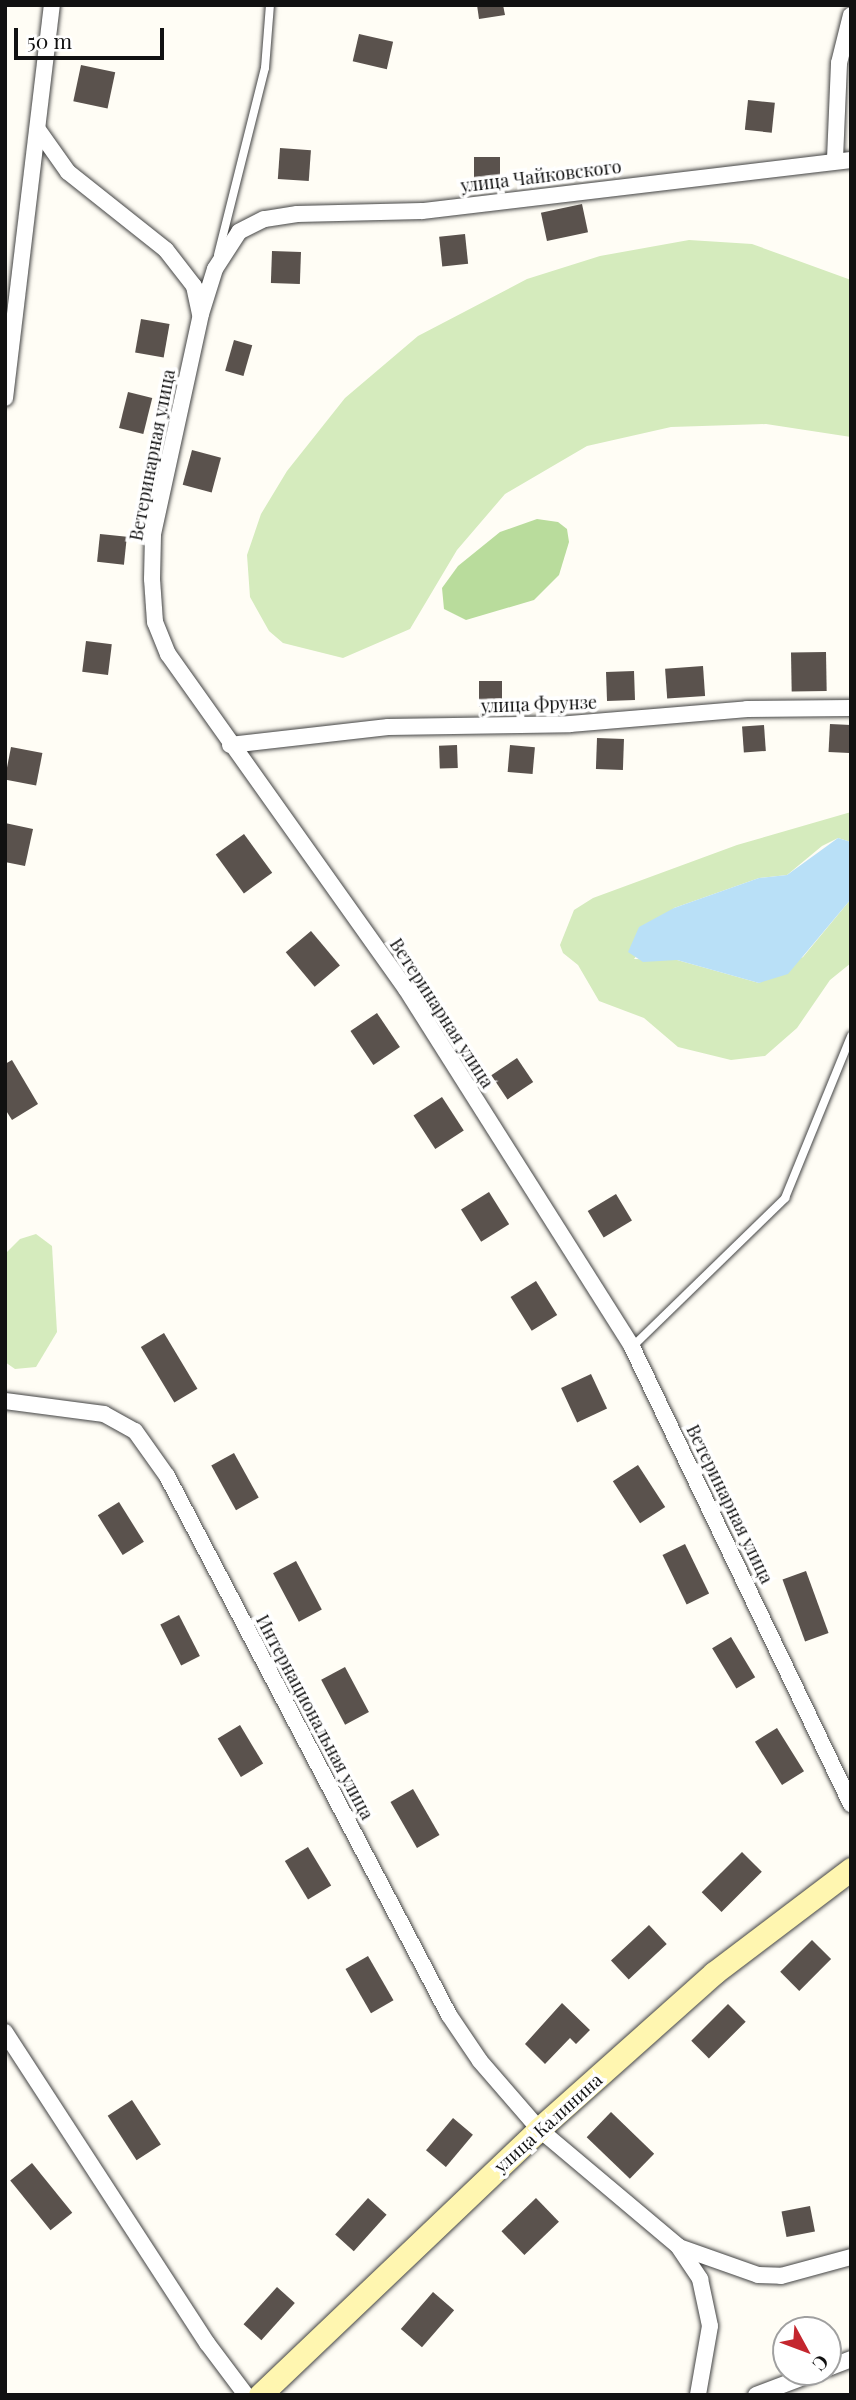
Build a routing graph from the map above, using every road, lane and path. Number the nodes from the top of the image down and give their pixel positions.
1 (52, 5) edge
2 (270, 5) edge
3 (851, 15) edge
4 (38, 131) junction
5 (843, 159) edge
6 (239, 232) joint
7 (215, 269) junction
8 (201, 314) junction
9 (5, 398) edge
10 (851, 708) edge
11 (230, 745) junction
12 (851, 1036) edge
13 (632, 1347) junction
14 (5, 1401) edge
15 (851, 1804) edge
16 (851, 1869) edge
17 (5, 2032) edge
18 (539, 2129) junction
19 (678, 2246) junction
20 (851, 2257) edge
21 (780, 2386) edge
22 (246, 2395) edge
23 (260, 2395) edge
24 (698, 2395) edge
25 (756, 2395) edge

1 - 4 street
2 - 7 lane
3 - 5 street
4 - 8 street
4 - 9 street
5 - 6 street, улица Чайковского
6 - 7 street, Ветеринарная улица
7 - 8 street, Ветеринарная улица
8 - 11 street, Ветеринарная улица
10 - 11 street, улица Фрунзе
11 - 13 street, Ветеринарная улица
12 - 13 lane
13 - 15 street, Ветеринарная улица
14 - 18 street, Интернациональная улица
16 - 18 street, улица Калинина
17 - 22 street
18 - 19 street, Интернациональная улица
18 - 23 street, улица Калинина
19 - 20 street
19 - 24 street
21 - 25 street

